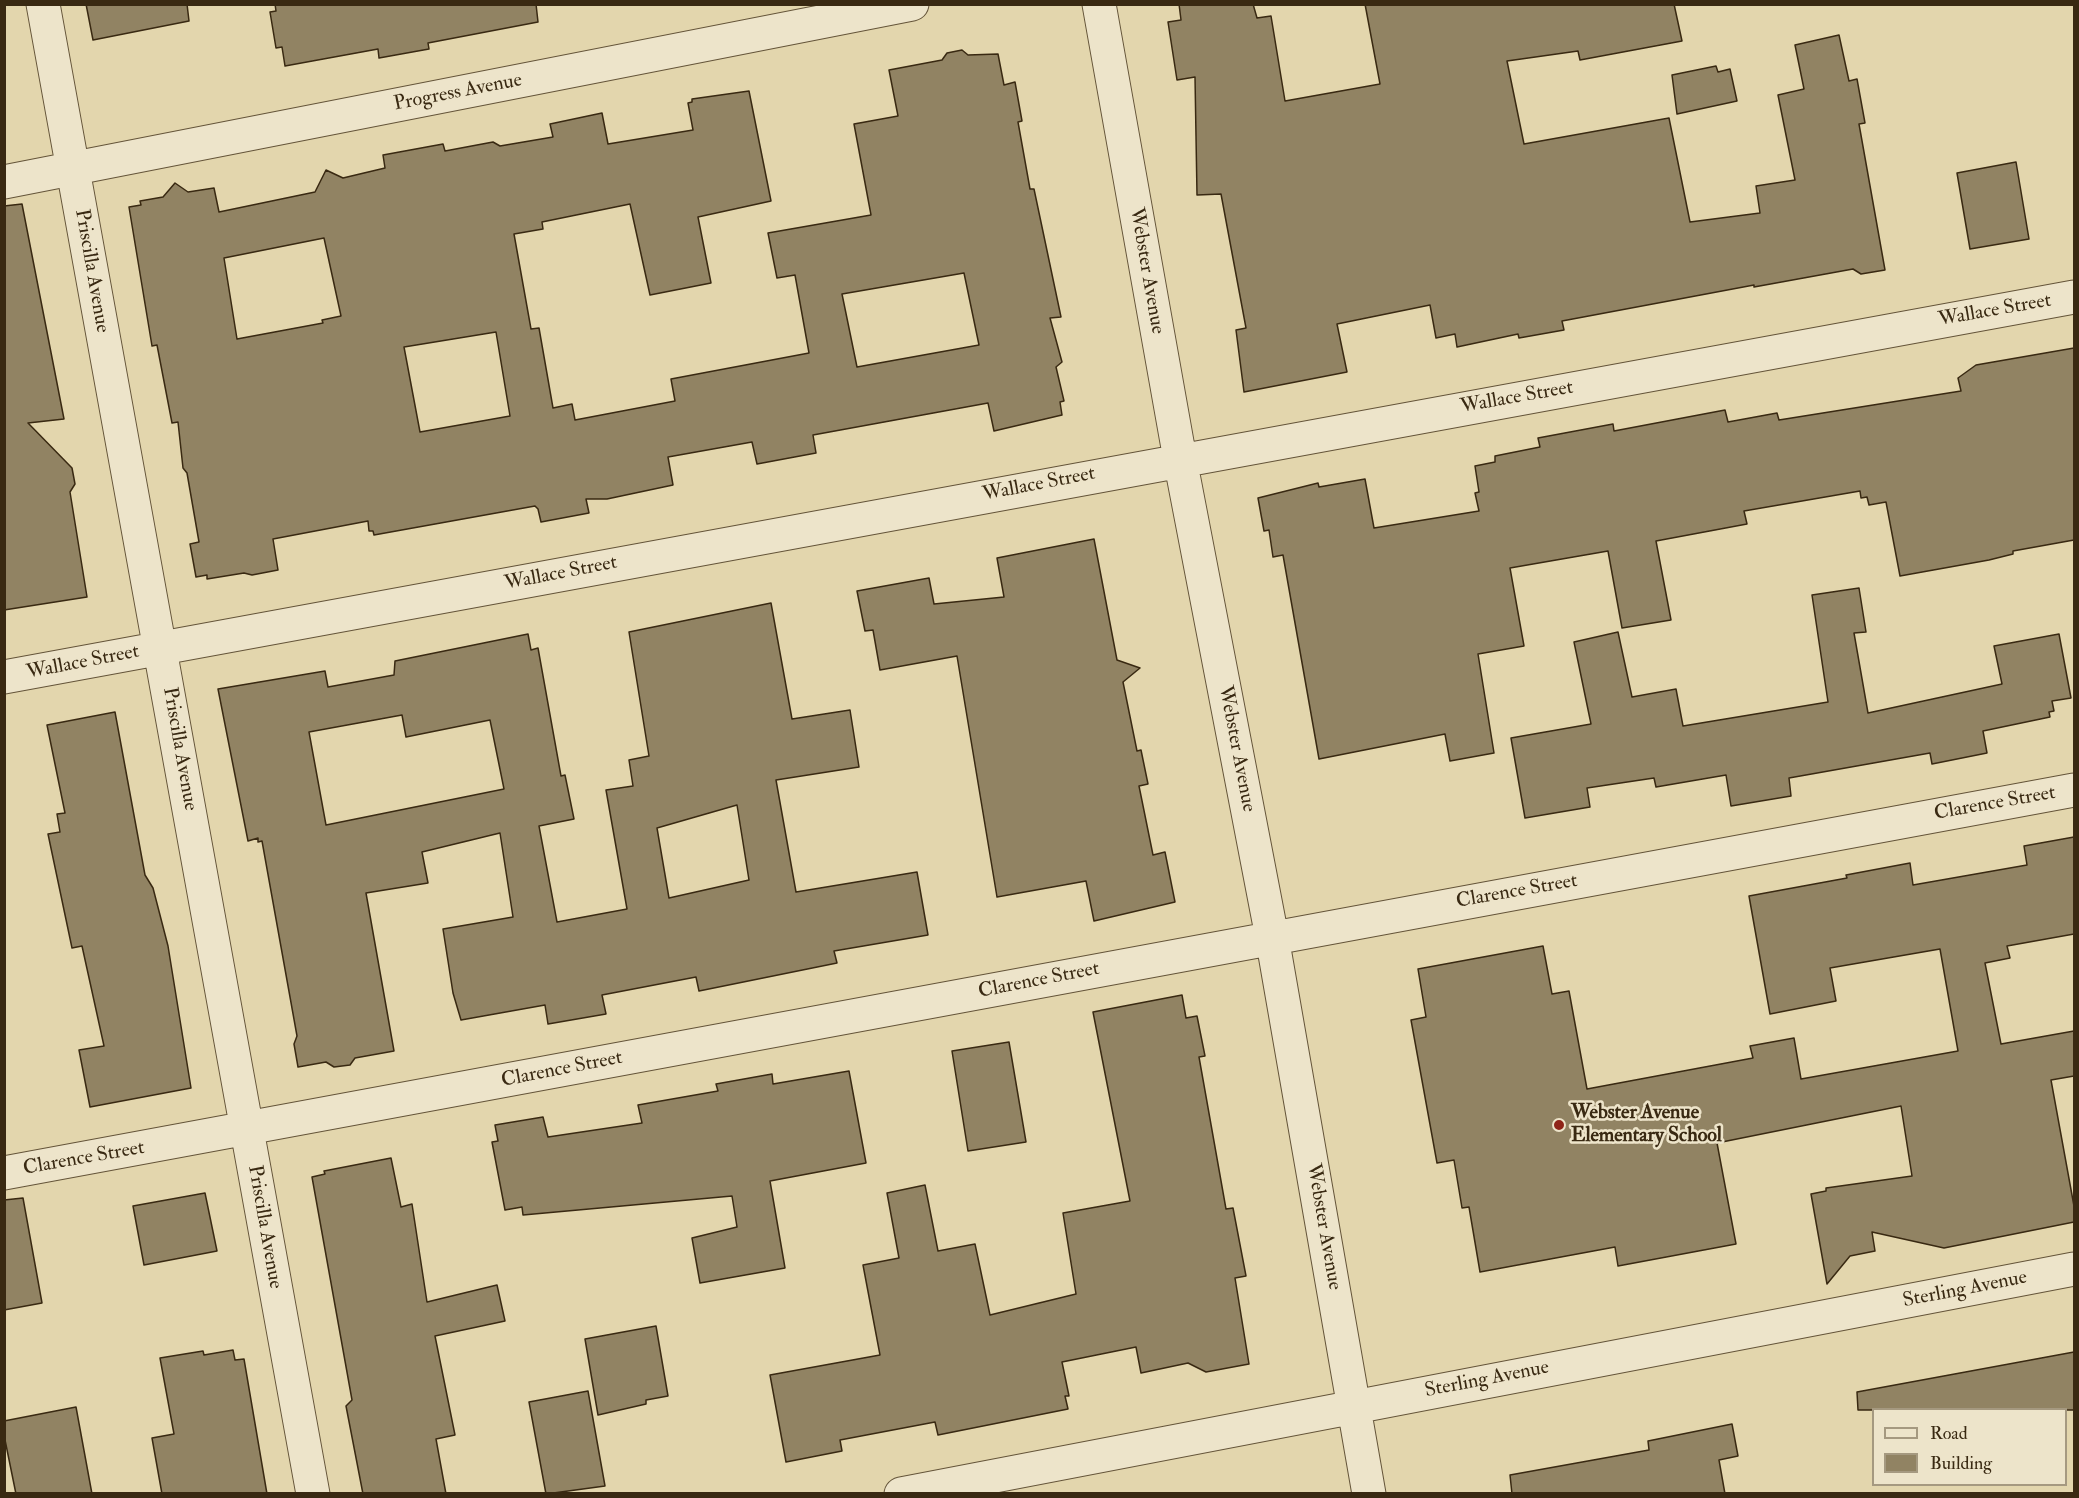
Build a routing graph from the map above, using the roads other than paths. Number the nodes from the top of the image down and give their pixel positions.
1 (44, 4) edge
2 (912, 4) edge
3 (1099, 4) edge
4 (73, 169) junction
5 (4, 182) edge
6 (2074, 297) edge
7 (1180, 459) junction
8 (161, 648) junction
9 (4, 678) edge
10 (2074, 790) edge
11 (1272, 937) junction
12 (246, 1130) junction
13 (4, 1173) edge
14 (2074, 1269) edge
15 (1354, 1406) junction
16 (313, 1494) edge
17 (901, 1494) edge
18 (1369, 1494) edge

1 - 4 street, Priscilla Avenue
2 - 4 street, Progress Avenue
3 - 7 street, Webster Avenue
4 - 5 street, Progress Avenue
4 - 8 street, Priscilla Avenue
6 - 7 street, Wallace Street
7 - 8 street, Wallace Street
7 - 11 street, Webster Avenue
8 - 9 street, Wallace Street
8 - 12 street, Priscilla Avenue
10 - 11 street, Clarence Street
11 - 12 street, Clarence Street
11 - 15 street, Webster Avenue
12 - 13 street, Clarence Street
12 - 16 street, Priscilla Avenue
14 - 15 street, Sterling Avenue
15 - 17 street, Sterling Avenue
15 - 18 street, Webster Avenue

